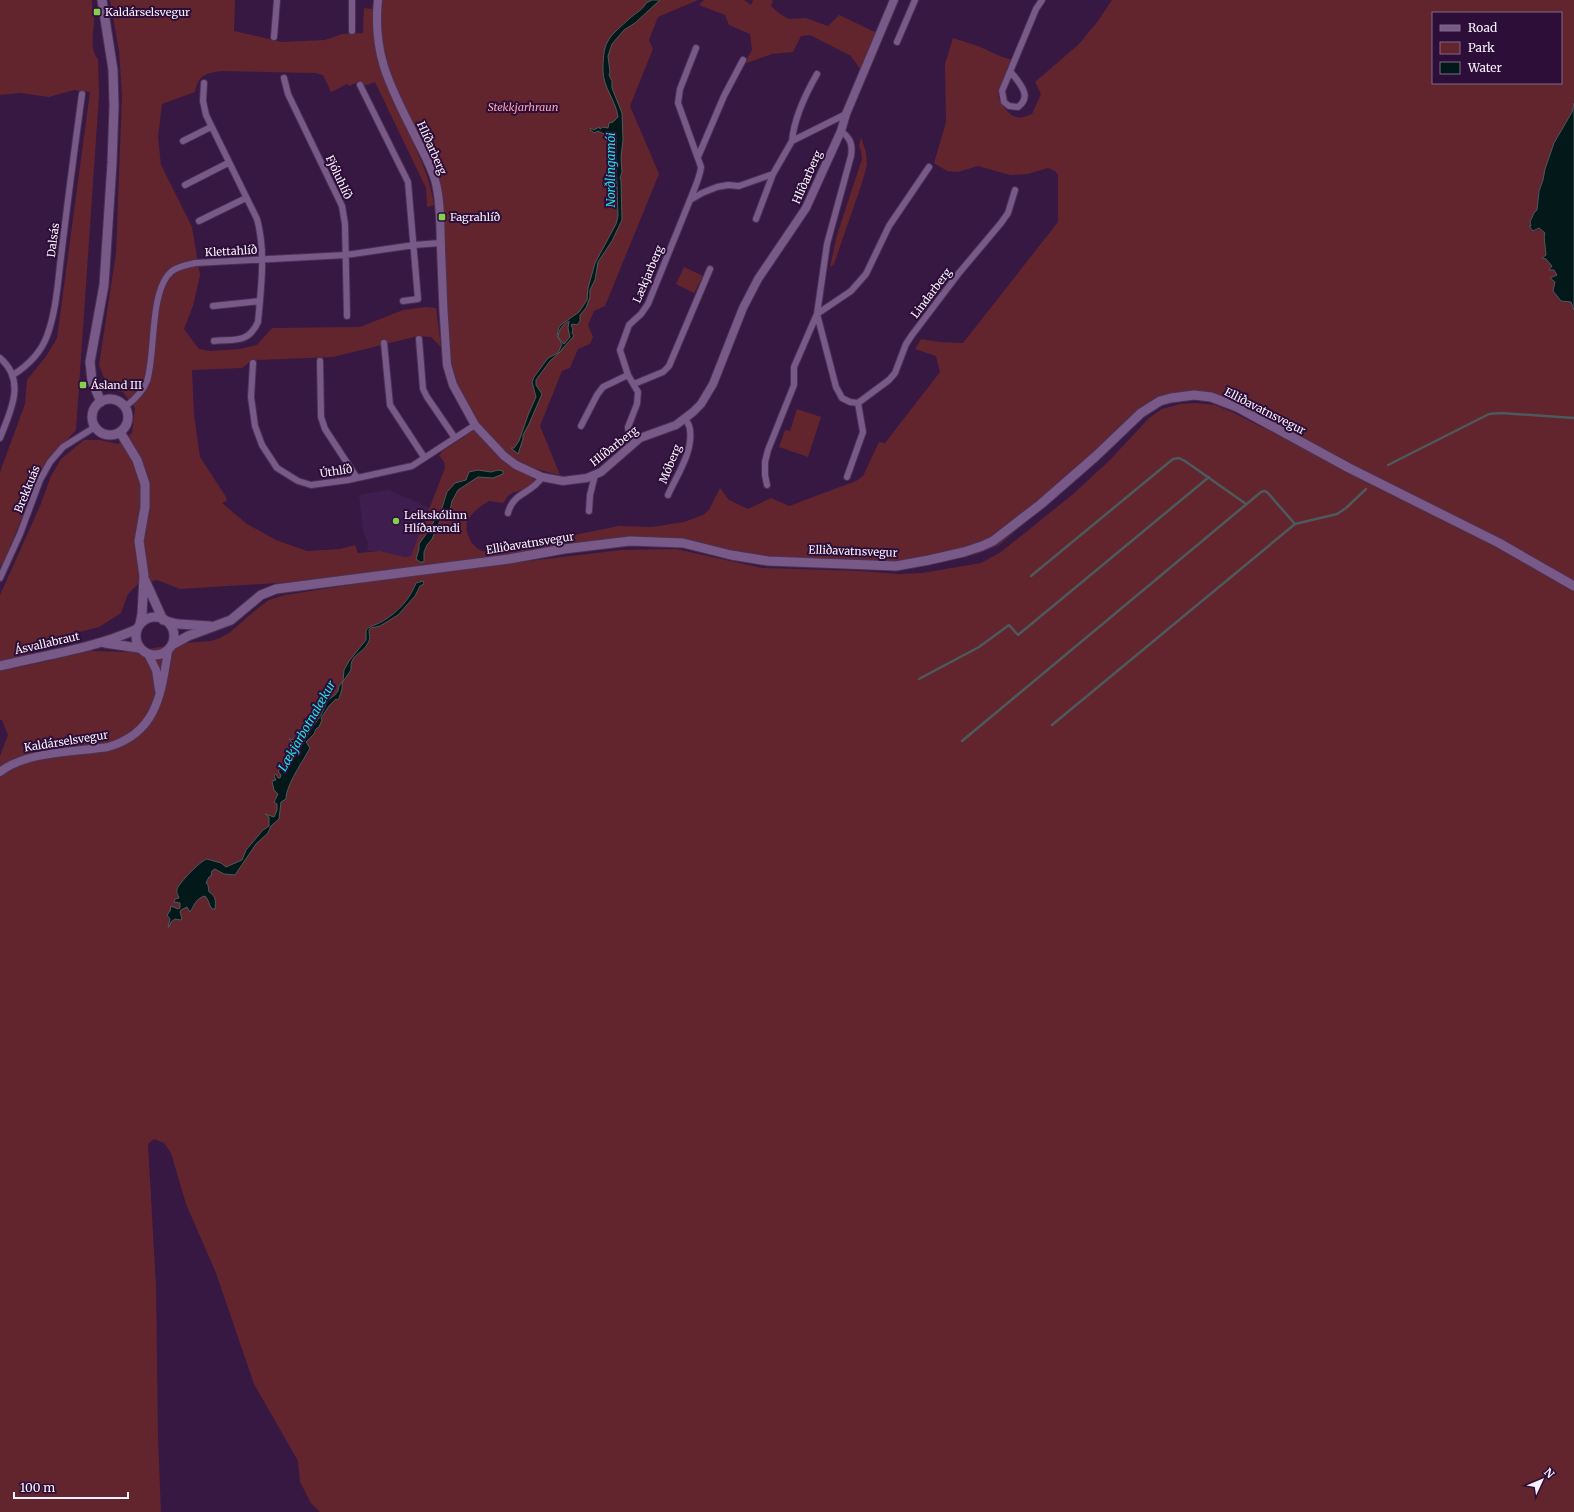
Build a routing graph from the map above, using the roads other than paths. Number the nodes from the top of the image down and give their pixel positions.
1 (102, 0) edge
2 (277, 0) edge
3 (352, 0) edge
4 (378, 0) edge
5 (894, 0) edge
6 (915, 0) edge
7 (1042, 0) edge
8 (352, 31) dead end
9 (274, 37) dead end
10 (897, 42) dead end
11 (696, 48) dead end
12 (743, 60) dead end
13 (1011, 72) junction
14 (817, 74) dead end
15 (284, 78) dead end
16 (204, 82) dead end
17 (360, 85) dead end
18 (82, 94) dead end
19 (846, 114) junction
20 (211, 127) junction
21 (840, 131) junction
22 (183, 141) dead end
23 (792, 141) junction
24 (698, 157) junction
25 (228, 163) junction
26 (929, 167) dead end
27 (773, 174) junction
28 (185, 185) dead end
29 (1015, 190) dead end
30 (246, 198) junction
31 (690, 200) junction
32 (756, 219) dead end
33 (199, 220) dead end
34 (440, 243) junction
35 (414, 245) junction
36 (262, 250) junction
37 (208, 253) dead end
38 (346, 255) junction
39 (262, 260) junction
40 (710, 269) dead end
41 (260, 301) junction
42 (403, 301) dead end
43 (213, 306) dead end
44 (817, 314) junction
45 (347, 316) dead end
46 (419, 338) dead end
47 (214, 341) dead end
48 (384, 343) dead end
49 (0, 358) edge
50 (320, 361) dead end
51 (253, 363) dead end
52 (13, 374) junction
53 (628, 374) junction
54 (634, 384) junction
55 (101, 402) junction
56 (858, 403) junction
57 (125, 407) junction
58 (685, 418) junction
59 (475, 425) junction
60 (581, 426) dead end
61 (95, 427) junction
62 (120, 432) junction
63 (0, 438) edge
64 (455, 438) junction
65 (635, 442) junction
66 (424, 457) junction
67 (595, 475) junction
68 (542, 477) junction
69 (847, 477) dead end
70 (357, 478) junction
71 (767, 485) dead end
72 (668, 495) dead end
73 (589, 511) dead end
74 (508, 513) dead end
75 (144, 576) junction
76 (0, 578) edge
77 (1574, 586) edge
78 (165, 620) junction
79 (139, 626) junction
80 (215, 626) junction
81 (99, 643) junction
82 (139, 648) junction
83 (170, 648) junction
84 (148, 654) junction
85 (0, 666) edge
86 (160, 693) junction
87 (0, 772) edge

1 - 55 main road
2 - 9 street
3 - 8 street
4 - 34 street, Hlíðarberg
5 - 19 street, Hlíðarberg
6 - 10 street
7 - 13 street
11 - 24 street, Lækjarberg
12 - 24 street, Lækjarberg
13 - 13 street
14 - 23 street
15 - 38 street, Fjóluhlíð
16 - 20 street
17 - 35 street
18 - 52 street, Dalsás
19 - 21 street, Hlíðarberg
19 - 23 street
20 - 22 street
20 - 25 street
21 - 44 street
21 - 58 street, Hlíðarberg
23 - 27 street
24 - 31 street, Lækjarberg
25 - 28 street
25 - 30 street
26 - 44 street
27 - 31 street
27 - 32 street
29 - 56 street, Lindarberg
30 - 33 street
30 - 36 street
31 - 53 street, Lækjarberg
34 - 35 street, Klettahlíð
34 - 59 street, Hlíðarberg
35 - 38 street, Klettahlíð
35 - 42 street
36 - 37 street
36 - 39 street
38 - 39 street, Klettahlíð
38 - 45 street, Fjóluhlíð
39 - 41 street
39 - 57 street, Klettahlíð
40 - 54 street
41 - 43 street
41 - 47 street
44 - 56 street
44 - 71 street
46 - 64 street
48 - 66 street
49 - 52 street
50 - 70 street
51 - 70 street, Úthlíð
52 - 63 street
53 - 54 street, Lækjarberg
53 - 60 street
54 - 65 street, Lækjarberg
55 - 57 main road
55 - 61 main road
56 - 69 street
57 - 62 main road
58 - 65 street, Hlíðarberg
58 - 72 street, Móberg
59 - 64 street, Úthlíð
59 - 68 street, Hlíðarberg
61 - 62 main road
61 - 76 street, Brekkuás
62 - 75 main road
64 - 66 street, Úthlíð
65 - 67 street, Hlíðarberg
66 - 70 street, Úthlíð
67 - 68 street, Hlíðarberg
67 - 73 street
68 - 74 street
75 - 78 main road
75 - 79 main road
77 - 80 main road, Elliðavatnsvegur
78 - 79 main road
78 - 80 main road, Elliðavatnsvegur
78 - 83 main road
79 - 81 main road, Ásvallabraut
79 - 82 main road
80 - 83 main road, Elliðavatnsvegur
81 - 82 main road, Ásvallabraut
81 - 85 main road, Ásvallabraut
82 - 84 main road
83 - 84 main road
83 - 86 street, Kaldárselsvegur
84 - 86 street
86 - 87 street, Kaldárselsvegur

